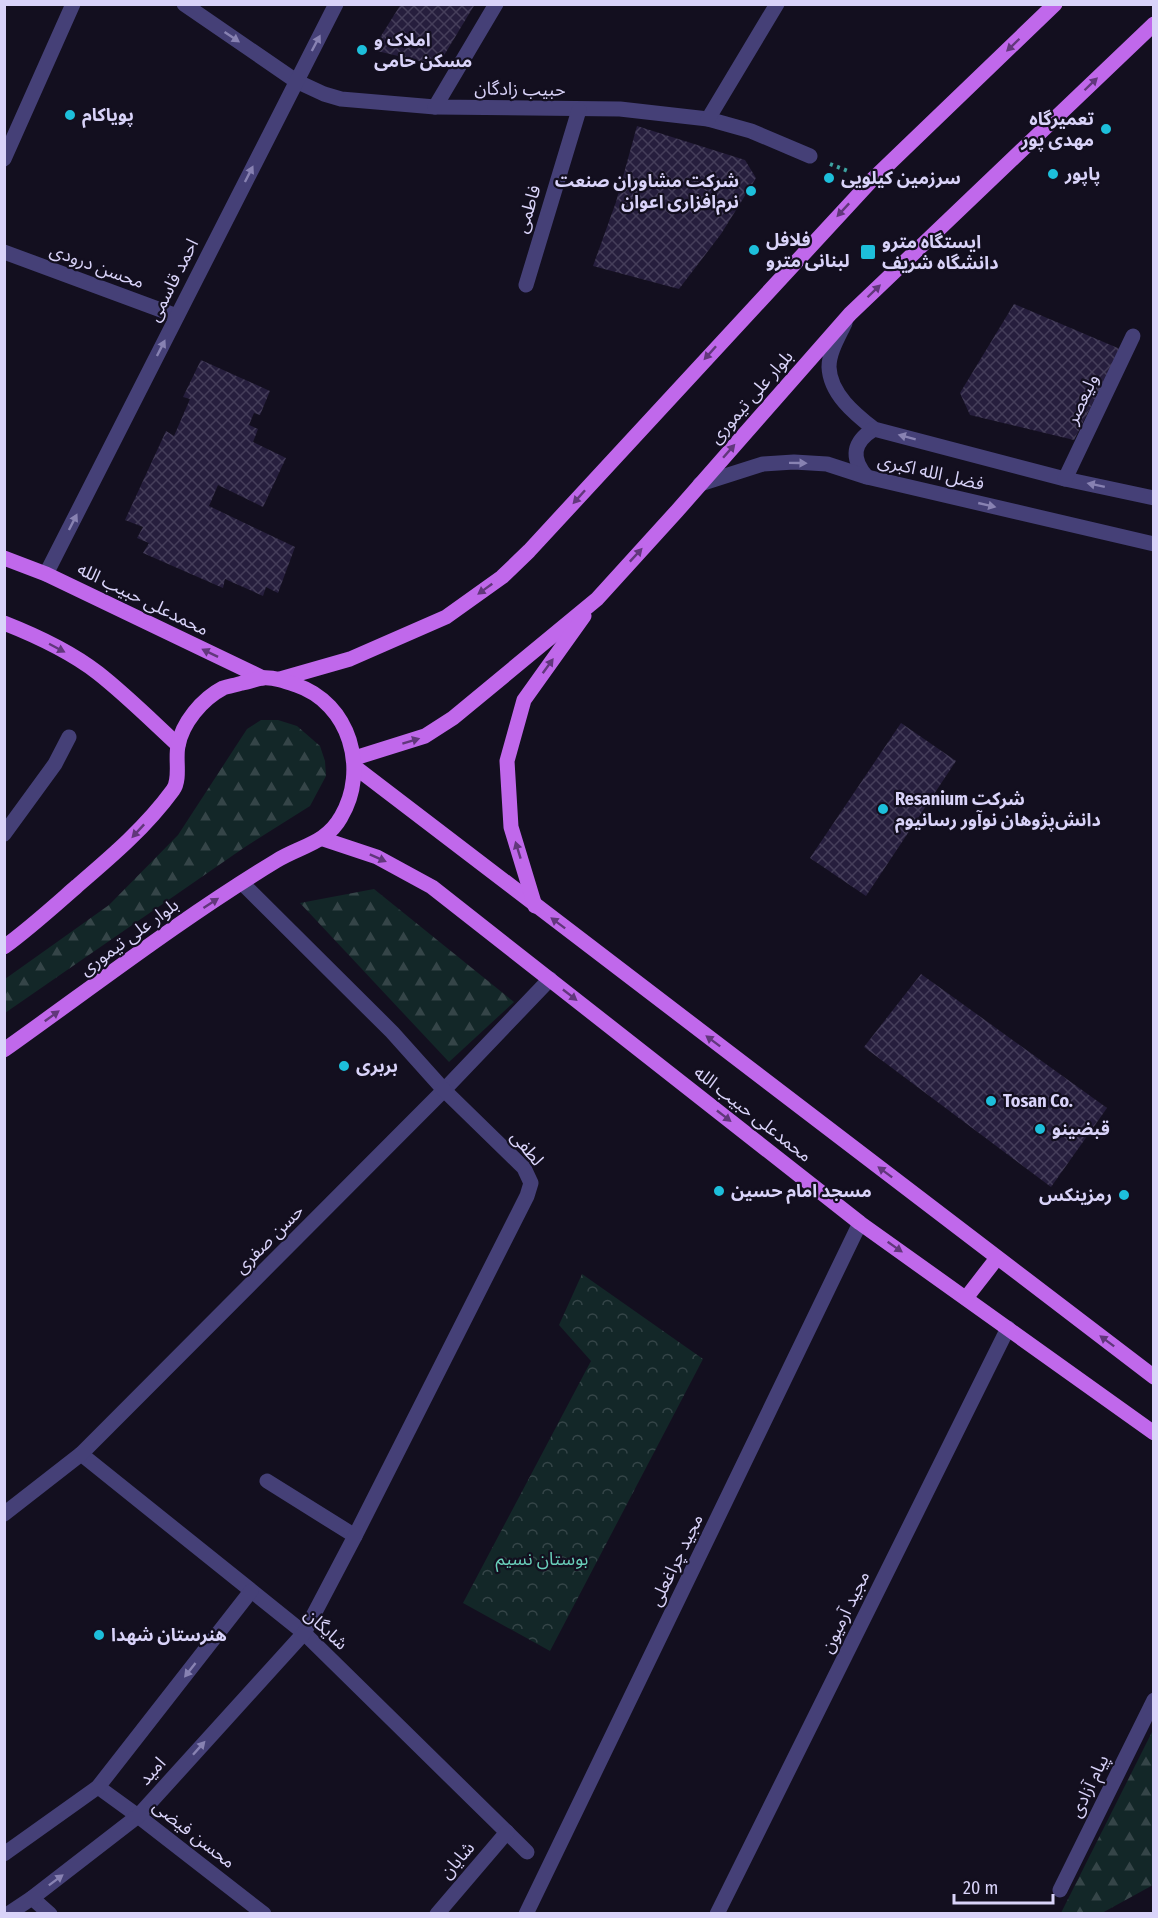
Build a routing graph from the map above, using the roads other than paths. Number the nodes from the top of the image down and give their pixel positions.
1 (73, 4) edge
2 (184, 4) edge
3 (336, 4) edge
4 (496, 4) edge
5 (777, 4) edge
6 (1055, 4) edge
7 (1154, 24) edge
8 (296, 81) junction
9 (435, 107) junction
10 (579, 110) junction
11 (708, 120) junction
12 (810, 156) road end
13 (4, 159) edge
14 (4, 252) edge
15 (525, 285) dead end
16 (850, 314) junction
17 (177, 316) junction
18 (1133, 336) dead end
19 (874, 429) junction
20 (867, 477) junction
21 (1065, 479) junction
22 (700, 484) junction
23 (1154, 498) edge
24 (1154, 544) edge
25 (4, 558) edge
26 (46, 574) junction
27 (597, 598) junction
28 (4, 623) edge
29 (263, 678) junction
30 (280, 679) junction
31 (69, 737) dead end
32 (178, 745) junction
33 (355, 762) junction
34 (4, 834) edge
35 (323, 839) junction
36 (242, 883) junction
37 (535, 906) junction
38 (4, 947) edge
39 (550, 979) junction
40 (4, 1050) edge
41 (444, 1090) junction
42 (860, 1223) junction
43 (997, 1258) junction
44 (966, 1298) junction
45 (1008, 1328) junction
46 (1154, 1377) edge
47 (1154, 1433) edge
48 (81, 1454) junction
49 (267, 1480) dead end
50 (4, 1514) edge
51 (355, 1536) junction
52 (251, 1591) junction
53 (304, 1633) junction
54 (1154, 1700) edge
55 (98, 1788) junction
56 (138, 1816) junction
57 (507, 1832) junction
58 (527, 1852) dead end
59 (4, 1854) edge
60 (1060, 1890) dead end
61 (32, 1898) junction
62 (8, 1914) edge
63 (50, 1914) edge
64 (264, 1914) edge
65 (437, 1914) edge
66 (526, 1914) edge
67 (717, 1914) edge

1 - 13 street
2 -> 8 street, حبیب زادگان
8 -> 3 street, احمد قاسمی
4 - 9 street
5 - 11 street
6 -> 30 main road
16 -> 7 main road, بلوار علی تیموری
8 - 9 street, حبیب زادگان
17 -> 8 street, احمد قاسمی
9 - 10 street, حبیب زادگان
10 - 11 street, حبیب زادگان
10 - 15 street, فاطمی
11 - 12 street, حبیب زادگان
14 - 17 street, محسن درودی
16 - 19 street, فضل الله اکبری
22 -> 16 main road, بلوار علی تیموری
26 -> 17 street, احمد قاسمی
18 - 21 street, ولیعصر
19 - 20 street
21 -> 19 street, فضل الله اکبری
22 -> 20 street, فضل الله اکبری
20 -> 24 street, فضل الله اکبری
23 -> 21 street, فضل الله اکبری
27 -> 22 main road, بلوار علی تیموری
25 - 26 main road, محمدعلی حبیب الله
29 -> 26 main road, محمدعلی حبیب الله
33 -> 27 main road, بلوار علی تیموری
37 -> 27 main road
28 -> 32 main road
29 - 30 main road
29 - 32 main road
30 - 33 main road
31 - 34 street
32 -> 38 main road
33 - 35 main road
33 - 37 main road, محمدعلی حبیب الله
35 - 36 main road, بلوار علی تیموری
35 -> 39 main road, محمدعلی حبیب الله
40 -> 36 main road, بلوار علی تیموری
36 - 41 street, لطفی
43 -> 37 main road, محمدعلی حبیب الله
39 - 41 street, حسن صفری
39 -> 42 main road, محمدعلی حبیب الله
41 - 48 street, حسن صفری
41 - 51 street, لطفی
42 -> 44 main road, محمدعلی حبیب الله
42 - 66 street, مجید چراغعلی
43 - 44 main road
46 -> 43 main road, محمدعلی حبیب الله
44 - 45 main road, محمدعلی حبیب الله
45 - 47 main road, محمدعلی حبیب الله
45 - 67 street, مجید آرمیون
48 - 50 street, حسن صفری
48 - 52 street, شایگان
49 - 51 street
51 - 53 street, لطفی
52 - 53 street, شایگان
52 -> 55 street, امید
56 -> 53 street, امید
53 - 57 street, شایگان
54 - 60 street, پیام آزادی
55 - 56 street, محسن فیضی
55 - 59 street, امید
61 -> 56 street, امید
56 - 64 street, محسن فیضی
57 - 58 street, شایگان
57 - 65 street, شایان
61 - 62 street, امید
61 - 63 street

